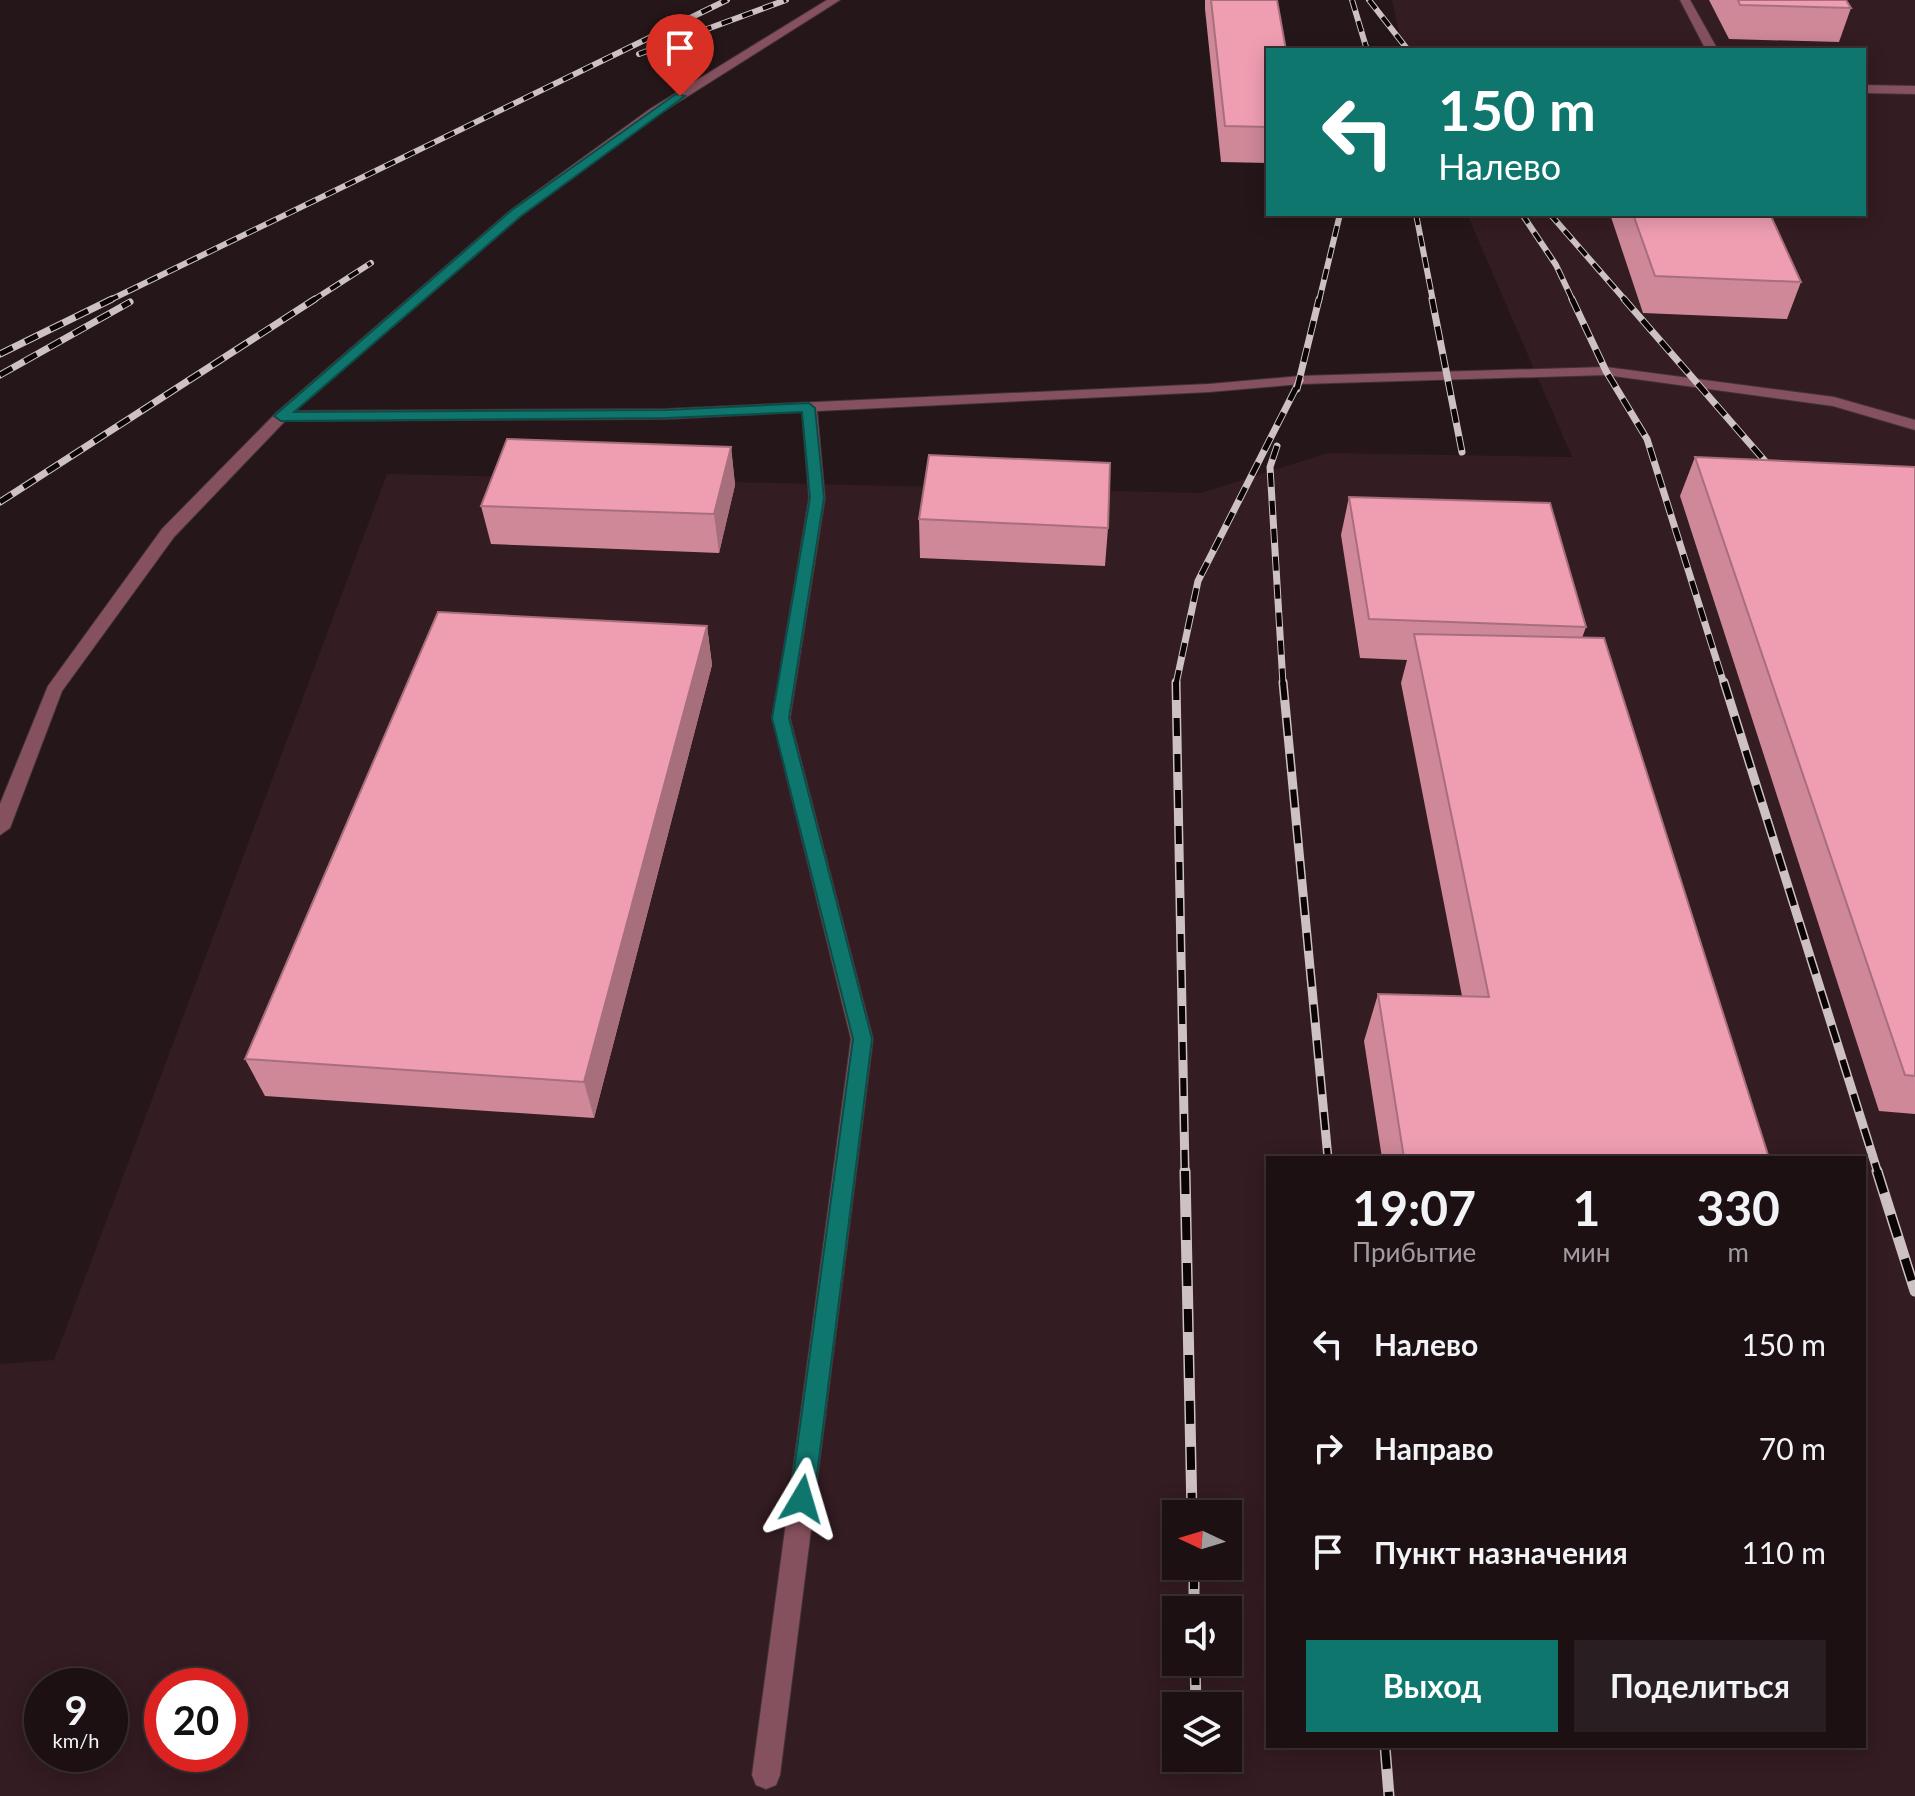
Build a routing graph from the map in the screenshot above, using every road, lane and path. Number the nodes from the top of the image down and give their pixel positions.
1 (835, 0) edge
2 (1685, 0) edge
3 (1711, 48) edge
4 (1866, 89) edge
5 (1915, 90) edge
6 (809, 408) junction
7 (281, 416) junction
8 (1915, 425) edge
9 (0, 828) edge
10 (766, 1775) dead end

1 - 7 street
2 - 3 street
4 - 5 street
6 - 7 street
6 - 8 street
6 - 10 street
7 - 9 street

